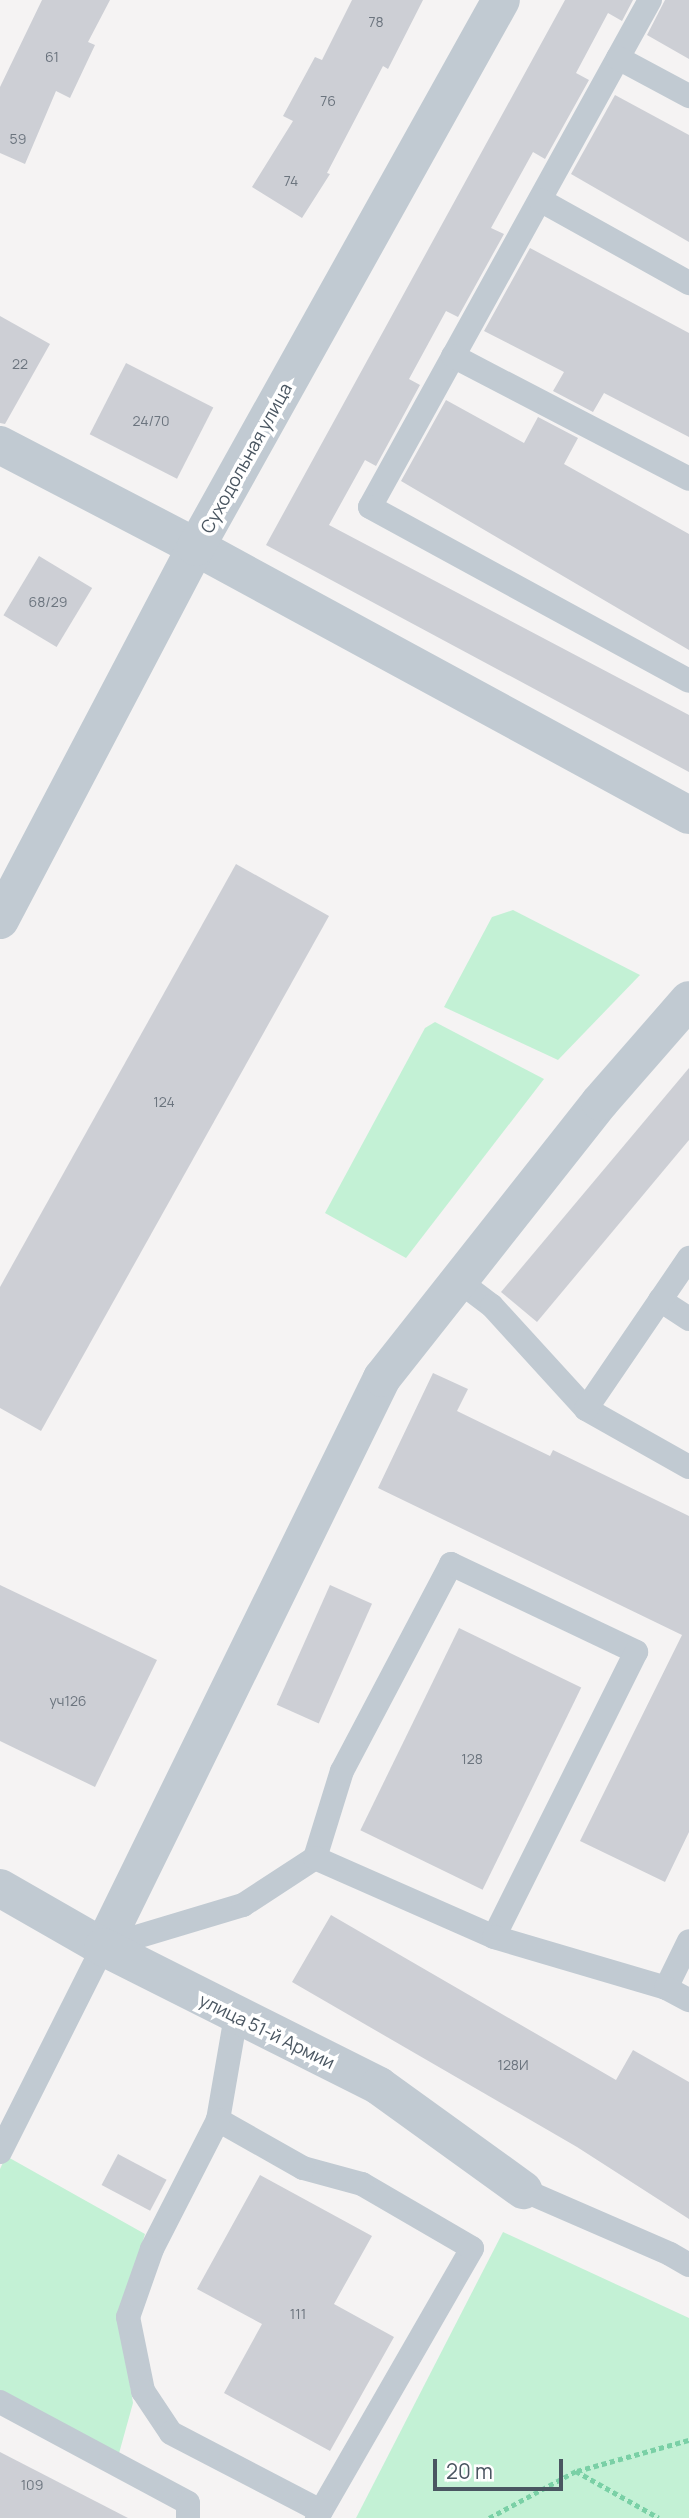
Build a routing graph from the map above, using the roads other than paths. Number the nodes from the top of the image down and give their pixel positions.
1 (501, 0) edge
2 (650, 0) edge
3 (618, 58) junction
4 (689, 96) edge
5 (540, 200) junction
6 (689, 283) edge
7 (453, 356) junction
8 (0, 445) edge
9 (689, 479) edge
10 (196, 547) junction
11 (689, 681) edge
12 (689, 815) edge
13 (0, 920) edge
14 (689, 1000) edge
15 (689, 1258) edge
16 (459, 1281) junction
17 (660, 1300) junction
18 (689, 1319) edge
19 (586, 1409) junction
20 (689, 1467) edge
21 (315, 1858) junction
22 (0, 1888) edge
23 (494, 1937) junction
24 (689, 1941) edge
25 (103, 1947) junction
26 (666, 1988) junction
27 (689, 2000) edge
28 (236, 2017) junction
29 (218, 2120) junction
30 (0, 2152) edge
31 (523, 2190) joint
32 (689, 2265) edge
33 (0, 2402) edge
34 (319, 2515) edge
35 (188, 2518) edge

1 - 10 street, Суходольная улица
2 - 3 lane
3 - 4 lane
3 - 5 lane
5 - 6 lane
5 - 7 lane
7 - 9 lane
7 - 11 lane
8 - 10 street
10 - 12 street
10 - 13 street, Суходольная улица
14 - 16 street
15 - 17 lane
16 - 19 lane
16 - 25 street
17 - 18 lane
17 - 19 lane
19 - 20 lane
21 - 23 lane
21 - 23 lane
21 - 25 lane
22 - 25 street, улица 51-й Армии
23 - 26 lane
24 - 26 lane
25 - 28 street, улица 51-й Армии
25 - 30 lane
26 - 27 lane
28 - 29 lane
28 - 31 street, улица 51-й Армии
29 - 34 lane
29 - 34 lane
31 - 32 lane
33 - 35 lane

